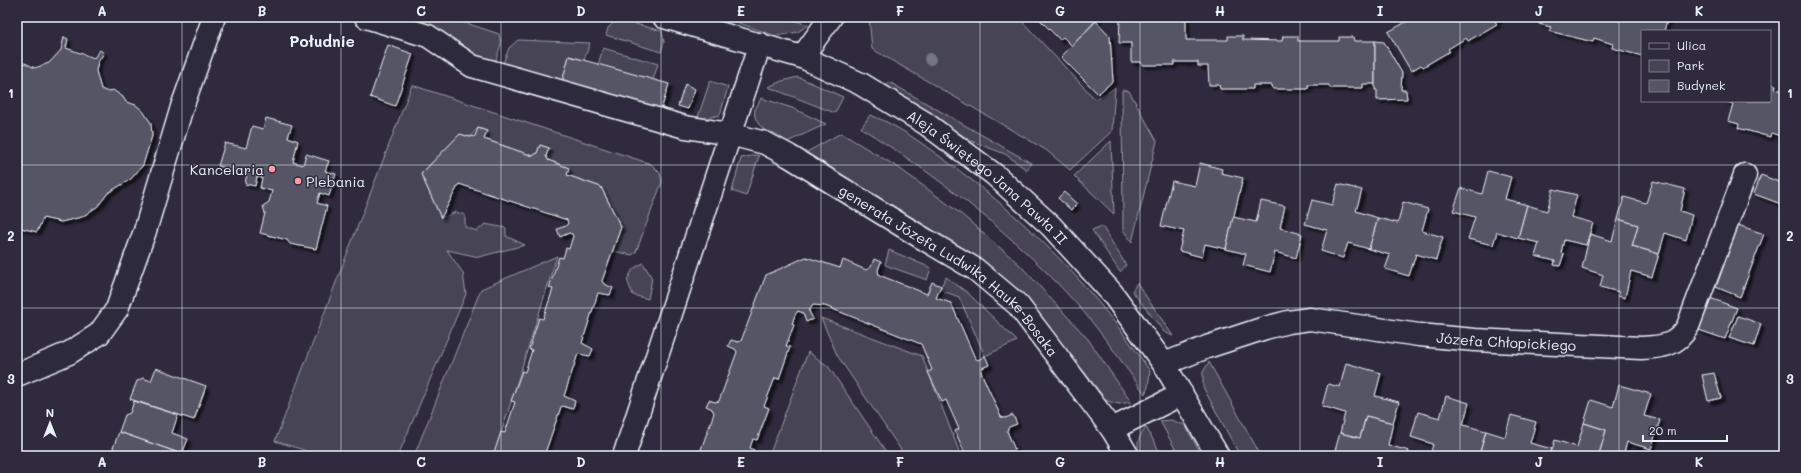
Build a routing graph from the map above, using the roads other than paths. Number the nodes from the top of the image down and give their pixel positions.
1 (214, 17) edge
2 (366, 17) edge
3 (664, 17) edge
4 (831, 17) edge
5 (760, 44) junction
6 (802, 57) junction
7 (730, 134) junction
8 (1745, 175) dead end
9 (1164, 364) junction
10 (17, 375) edge
11 (1182, 394) junction
12 (1112, 429) junction
13 (624, 456) edge
14 (1128, 456) edge
15 (1218, 456) edge

1 - 10 street
2 - 7 street, generała Józefa Ludwika Hauke-Bosaka
3 - 5 street, Aleja Świętego Jana Pawła II
4 - 6 street
5 - 6 street, Aleja Świętego Jana Pawła II
5 - 7 street
6 - 9 street, Aleja Świętego Jana Pawła II
7 - 12 street, generała Józefa Ludwika Hauke-Bosaka
7 - 13 street
8 - 9 street, Józefa Chłopickiego
9 - 11 street, Aleja Świętego Jana Pawła II
11 - 12 street
11 - 15 street, Aleja Świętego Jana Pawła II
12 - 14 street, generała Józefa Ludwika Hauke-Bosaka

